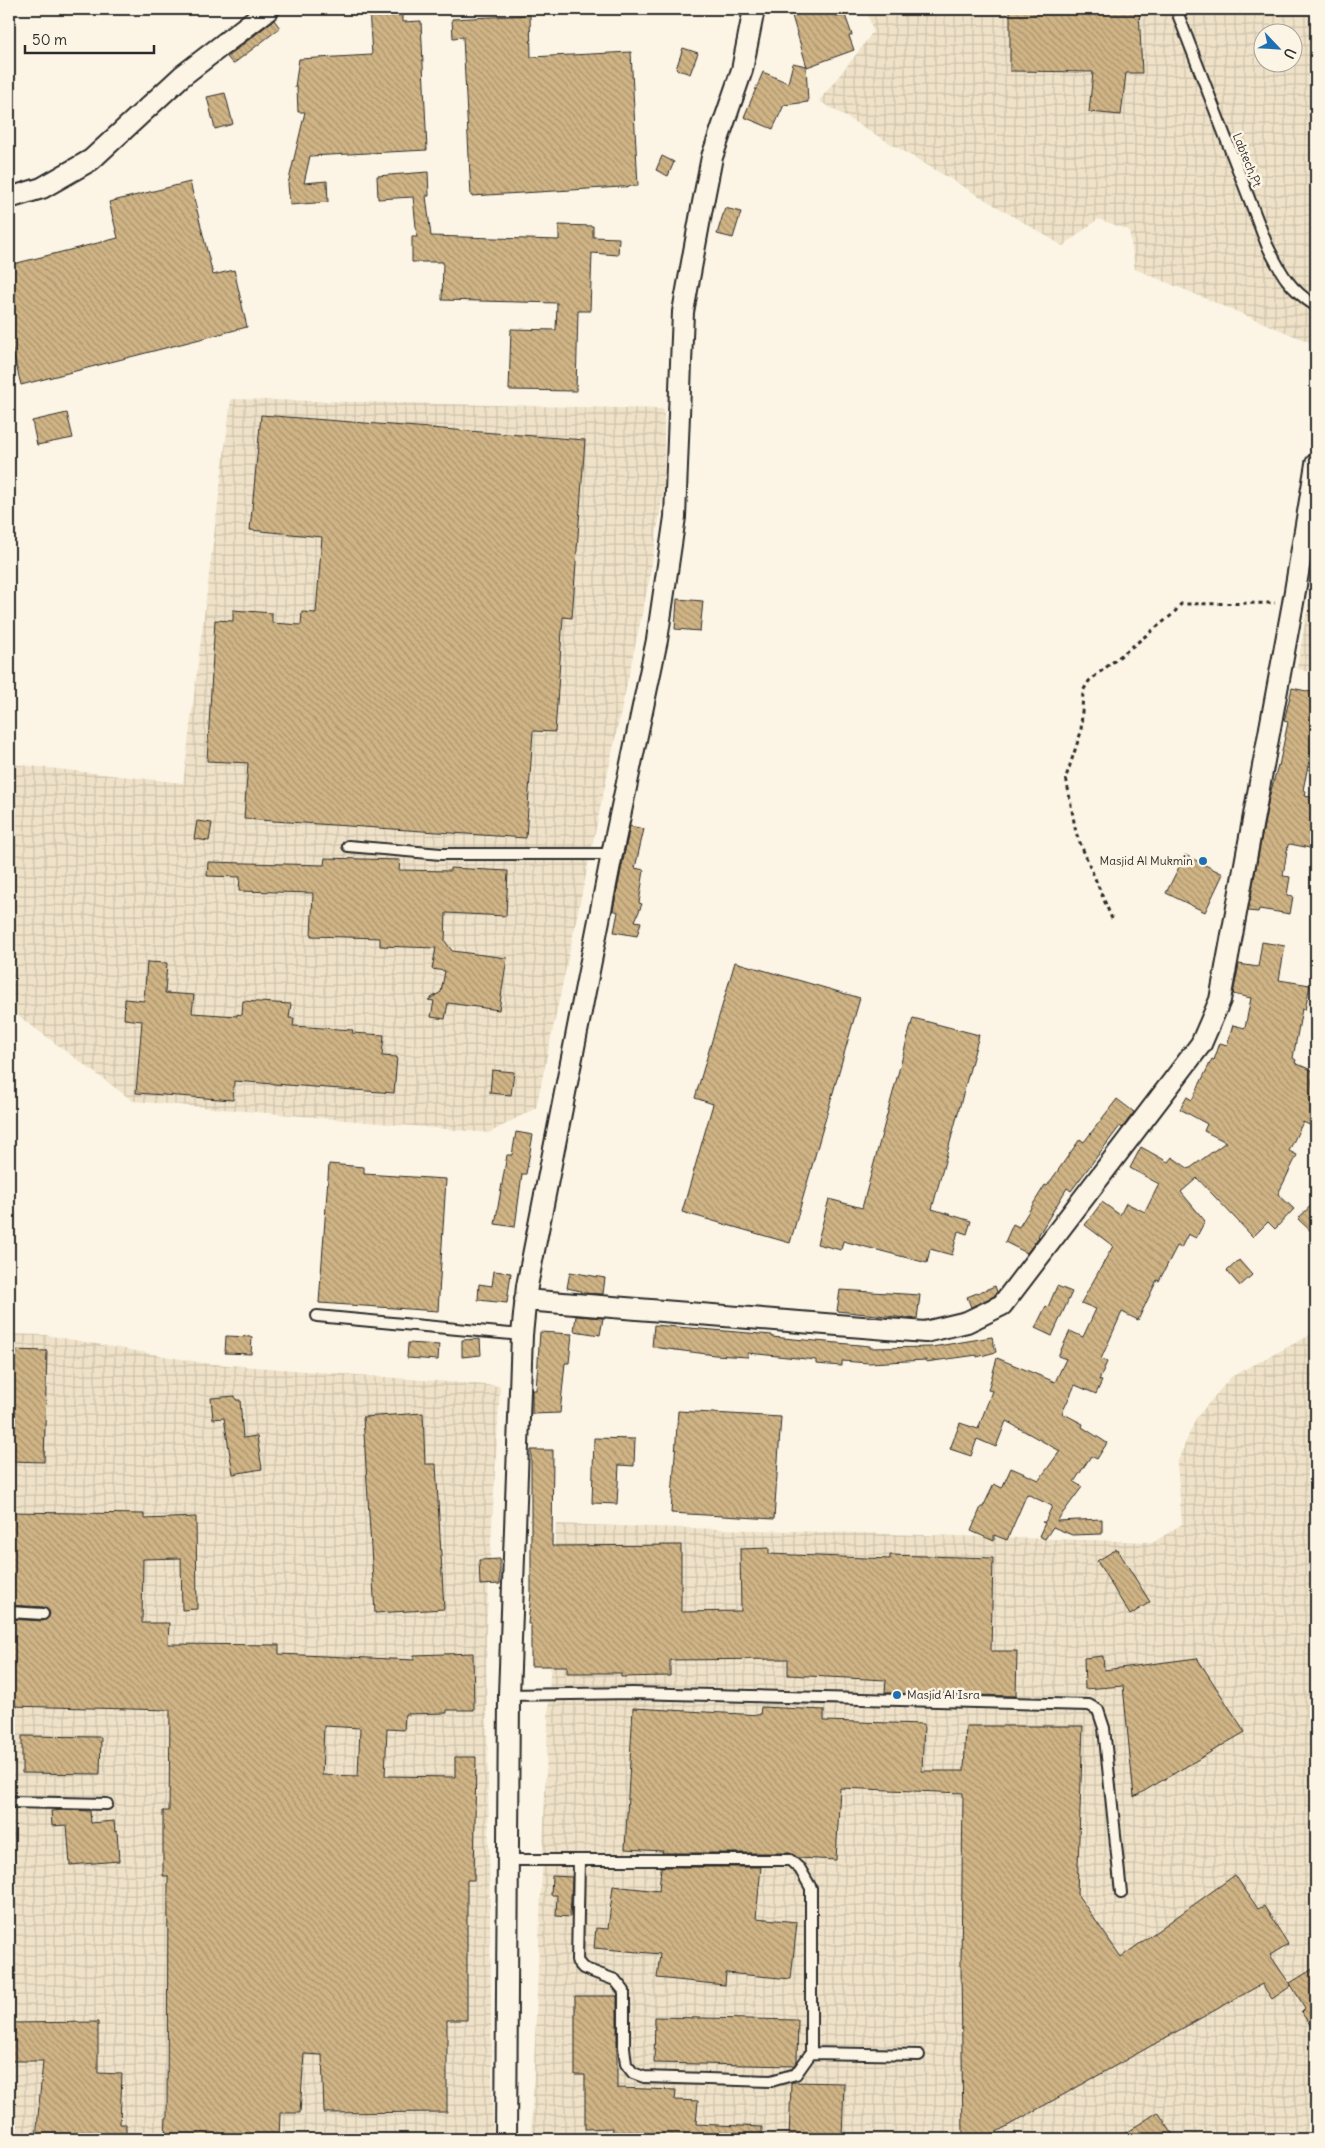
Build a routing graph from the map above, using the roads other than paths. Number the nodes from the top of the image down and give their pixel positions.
1 (269, 9) edge
2 (754, 9) edge
3 (1176, 9) edge
4 (9, 198) edge
5 (1316, 306) edge
6 (1316, 464) edge
7 (348, 846) dead end
8 (612, 854) junction
9 (525, 1300) junction
10 (317, 1316) dead end
11 (522, 1335) junction
12 (9, 1612) edge
13 (43, 1614) dead end
14 (509, 1695) junction
15 (9, 1802) edge
16 (107, 1804) dead end
17 (508, 1860) junction
18 (579, 1860) junction
19 (1121, 1894) dead end
20 (811, 2053) junction
21 (919, 2055) dead end
22 (506, 2139) edge

1 - 4 street
2 - 8 street
3 - 5 lane, Labtech,Pt
6 - 9 street
7 - 8 lane
8 - 9 street
9 - 11 street
10 - 11 lane
11 - 14 street
12 - 13 lane
14 - 17 street
14 - 19 lane
15 - 16 lane
17 - 18 lane
17 - 22 street
18 - 20 lane
18 - 20 lane
20 - 21 lane

